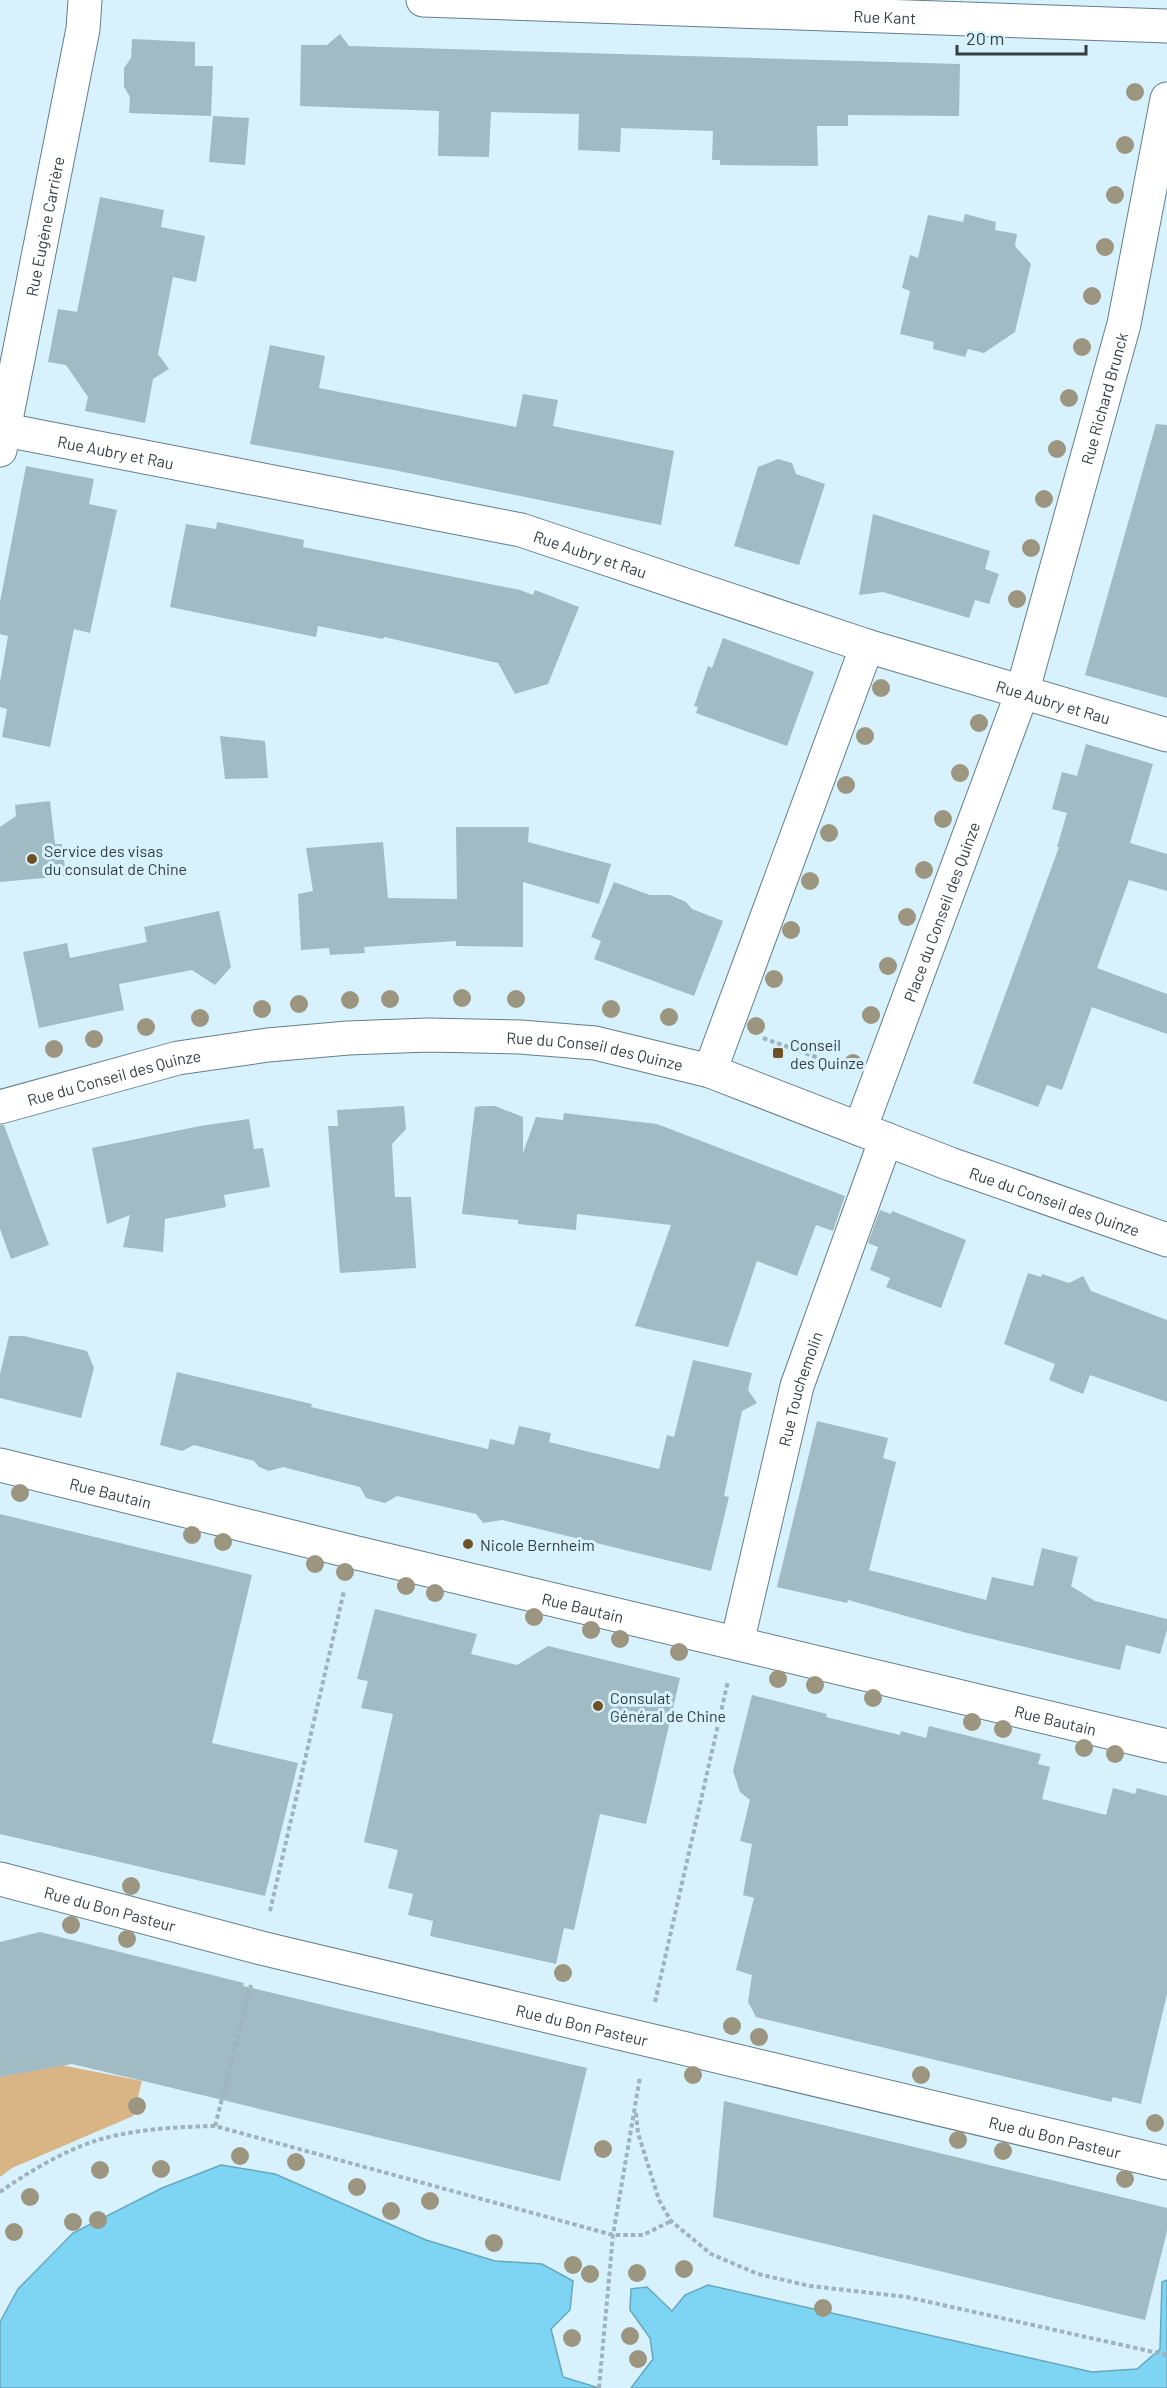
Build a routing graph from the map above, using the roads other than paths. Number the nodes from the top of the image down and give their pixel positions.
1 (85, 0) edge
2 (423, 0) edge
3 (1167, 26) edge
4 (1167, 99) edge
5 (1, 437) edge
6 (867, 646) junction
7 (1022, 693) junction
8 (1167, 735) edge
9 (710, 1071) junction
10 (1, 1104) edge
11 (873, 1134) junction
12 (1167, 1240) edge
13 (0, 1465) edge
14 (737, 1643) junction
15 (1167, 1746) edge
16 (0, 1879) edge
17 (1167, 2163) edge

1 - 5 street, Rue Eugène Carrière
2 - 3 street, Rue Kant
4 - 7 street, Rue Richard Brunck
5 - 6 street, Rue Aubry et Rau
6 - 7 street, Rue Aubry et Rau
6 - 9 street
7 - 8 street, Rue Aubry et Rau
7 - 11 street, Place du Conseil des Quinze
9 - 10 street, Rue du Conseil des Quinze
9 - 11 street, Rue du Conseil des Quinze
11 - 12 street, Rue du Conseil des Quinze
11 - 14 street, Rue Touchemolin
13 - 14 street, Rue Bautain
14 - 15 street, Rue Bautain
16 - 17 street, Rue du Bon Pasteur

